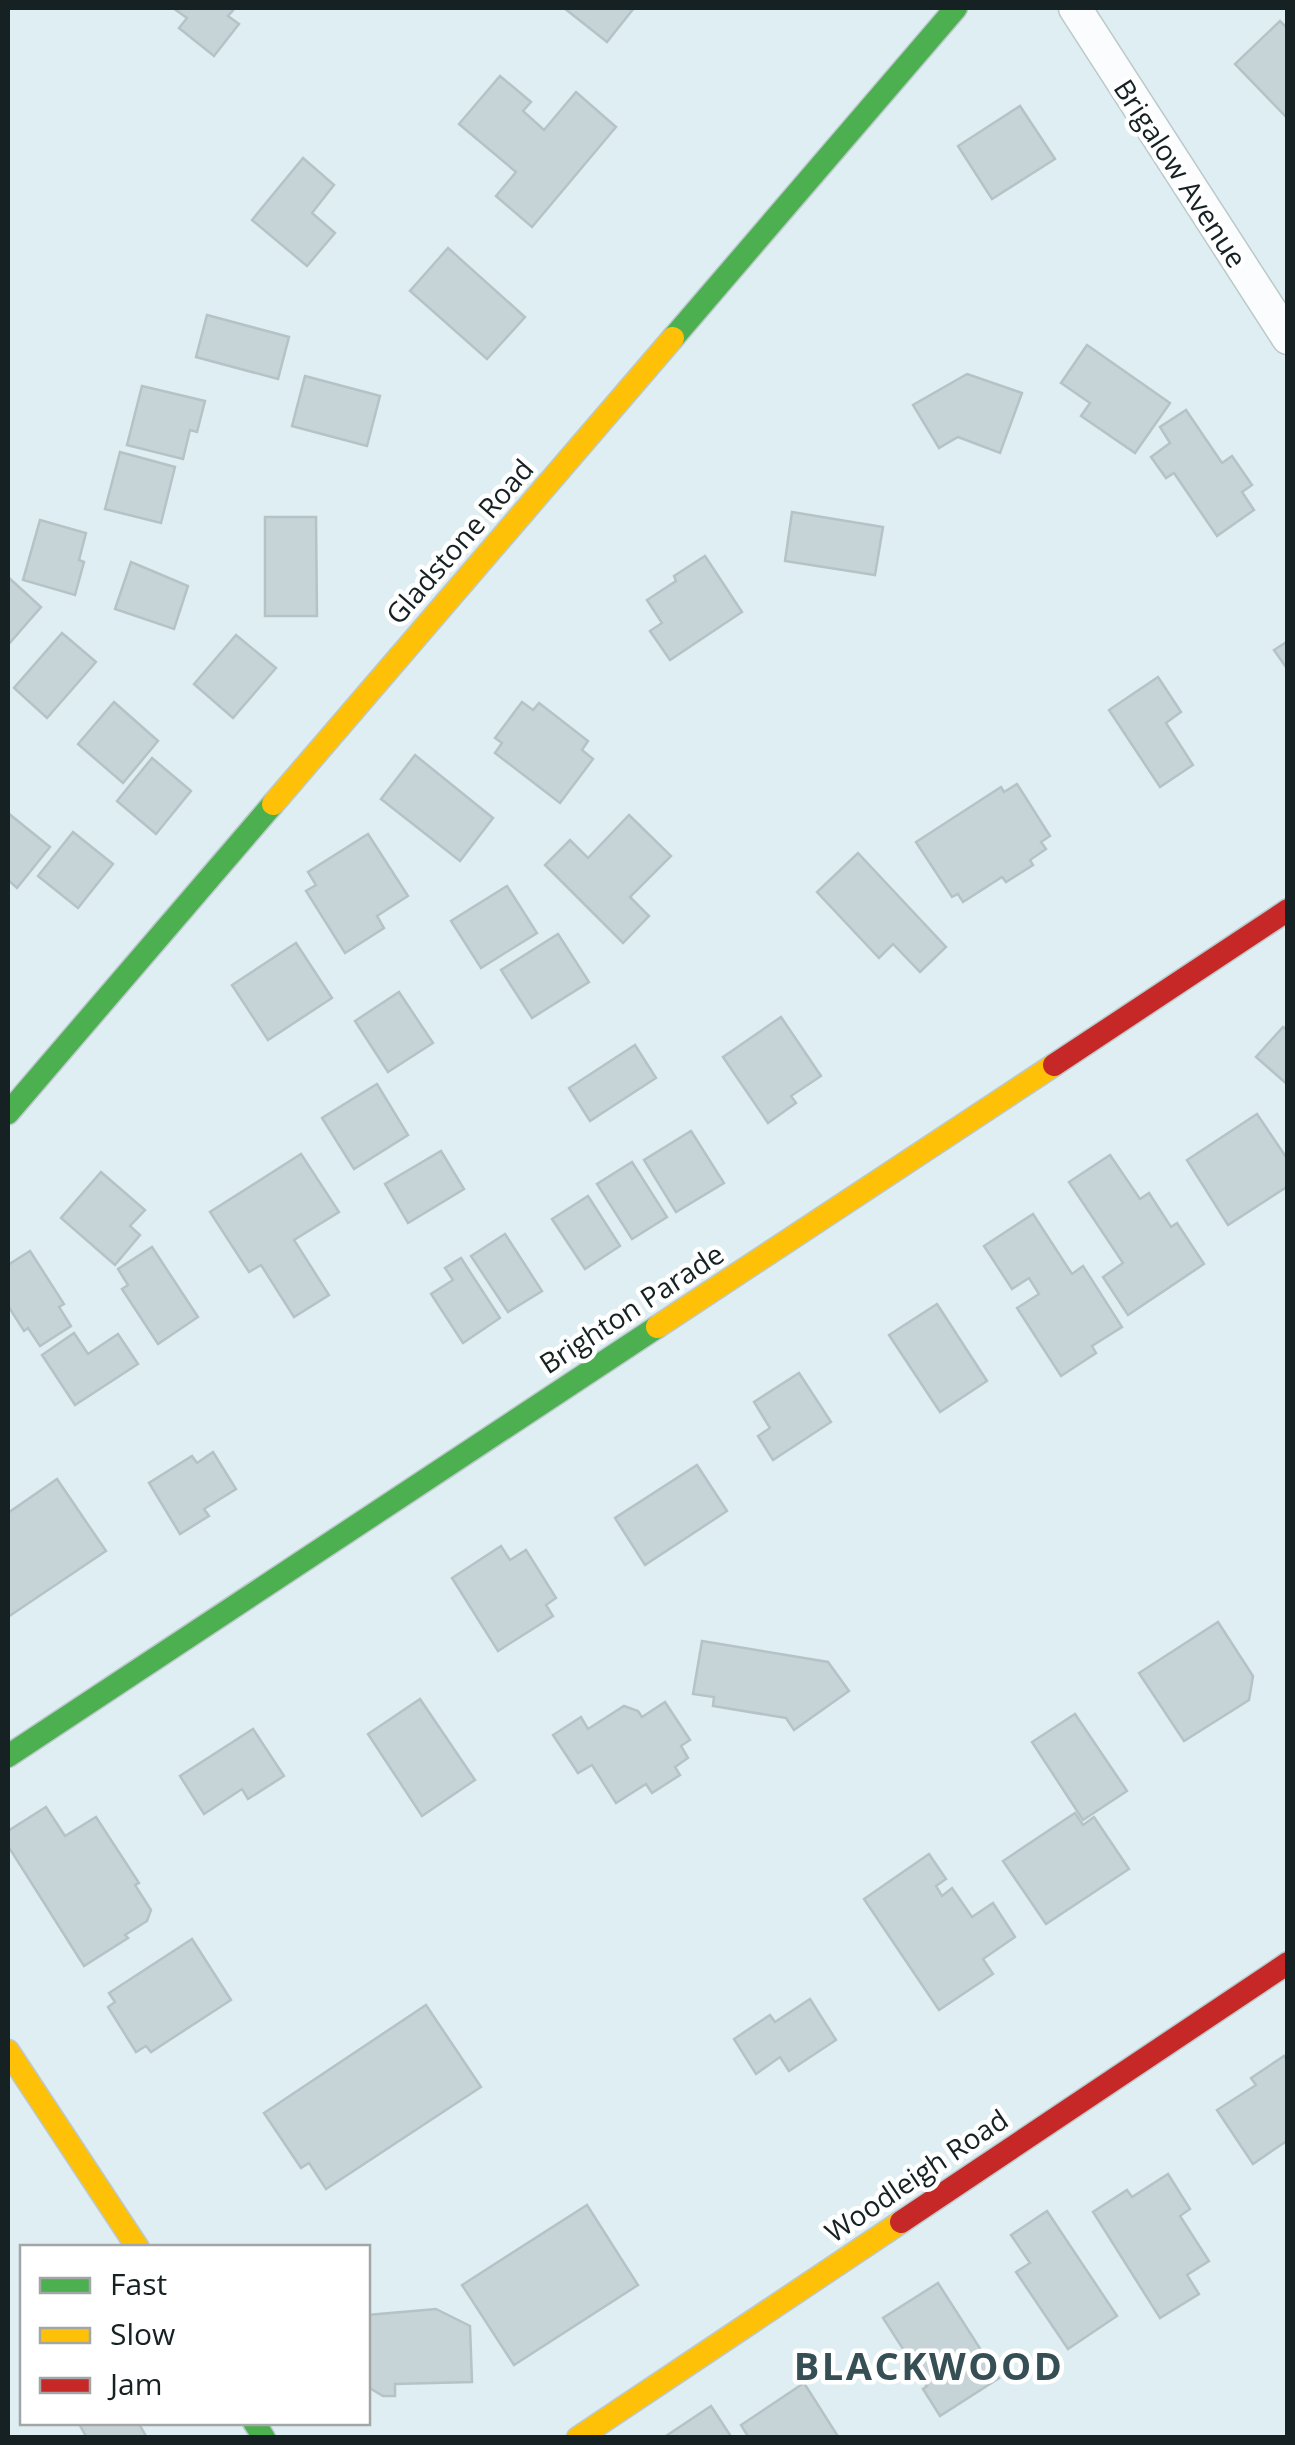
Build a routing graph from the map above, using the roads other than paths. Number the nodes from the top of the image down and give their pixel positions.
1 (956, 8) edge
2 (1075, 8) edge
3 (1288, 338) edge
4 (1288, 910) edge
5 (8, 1113) edge
6 (8, 1756) edge
7 (1288, 1962) edge
8 (8, 2052) edge
9 (136, 2245) edge
10 (578, 2438) edge

1 - 5 street, Gladstone Road
2 - 3 street, Brigalow Avenue
4 - 6 street, Brighton Parade
7 - 10 street, Woodleigh Road
8 - 9 street

